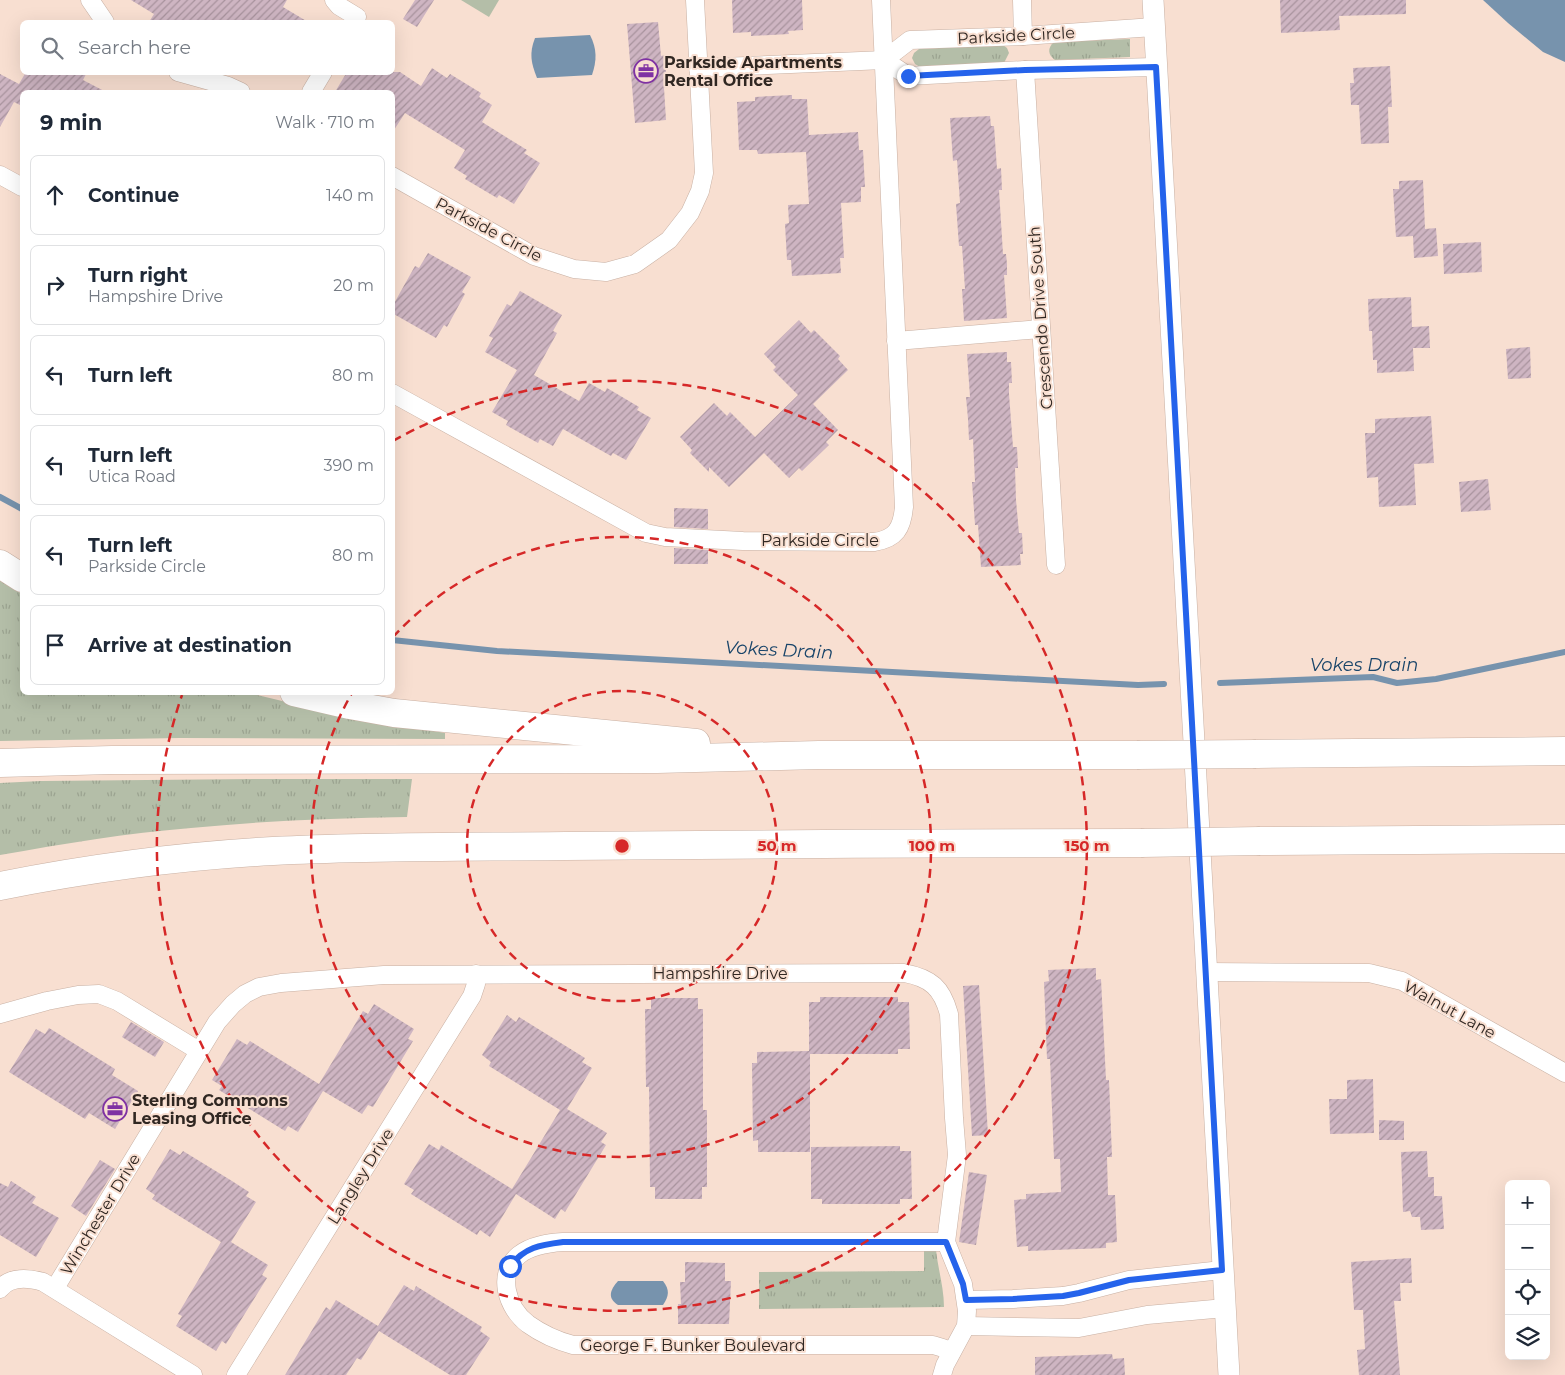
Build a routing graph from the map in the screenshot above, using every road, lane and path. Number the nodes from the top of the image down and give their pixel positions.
1 (90, 0) edge
2 (334, 0) edge
3 (695, 0) edge
4 (881, 0) edge
5 (1022, 0) edge
6 (1153, 0) edge
7 (104, 20) edge
8 (355, 20) edge
9 (1154, 27) junction
10 (1023, 36) junction
11 (884, 60) junction
12 (1156, 67) junction
13 (698, 68) junction
14 (1025, 70) junction
15 (189, 75) edge
16 (321, 75) edge
17 (237, 90) edge
18 (312, 90) edge
19 (0, 175) edge
20 (395, 178) edge
21 (20, 187) edge
22 (1041, 329) junction
23 (896, 341) junction
24 (395, 395) edge
25 (0, 564) edge
26 (1056, 565) dead end
27 (20, 577) edge
28 (307, 695) edge
29 (1565, 751) edge
30 (819, 756) junction
31 (0, 763) edge
32 (1565, 839) edge
33 (0, 886) edge
34 (1206, 972) junction
35 (476, 974) junction
36 (0, 1014) edge
37 (199, 1051) junction
38 (1565, 1073) edge
39 (946, 1242) junction
40 (1222, 1270) junction
41 (55, 1288) junction
42 (0, 1289) edge
43 (1225, 1308) junction
44 (966, 1312) junction
45 (951, 1353) junction
46 (193, 1375) edge
47 (236, 1375) edge
48 (942, 1375) edge
49 (1228, 1375) edge

1 - 7 street
2 - 8 street
3 - 13 street, Parkside Circle
4 - 11 street, Parkside Circle
5 - 10 street
6 - 9 street
9 - 10 street, Parkside Circle
9 - 12 street
10 - 11 street, Parkside Circle
11 - 13 street
11 - 14 street
11 - 23 street, Parkside Circle
12 - 14 street
12 - 34 street
13 - 20 street, Parkside Circle
14 - 22 street, Crescendo Drive South
15 - 17 street
16 - 18 street
19 - 21 street
22 - 23 street
22 - 26 street, Crescendo Drive South
23 - 24 street, Parkside Circle
25 - 27 highway
28 - 30 highway
29 - 30 highway, bridge
30 - 31 highway
32 - 33 highway, bridge
34 - 38 street, Walnut Lane
34 - 40 street
35 - 37 street, Hampshire Drive
35 - 39 street, Hampshire Drive
35 - 47 street, Langley Drive
36 - 37 street
37 - 41 street, Winchester Drive
39 - 44 street, Hampshire Drive
39 - 45 street, George F. Bunker Boulevard
40 - 43 street
40 - 44 street
41 - 42 street
41 - 46 street, Winchester Drive
43 - 44 street
43 - 49 street
44 - 45 street
45 - 48 street

